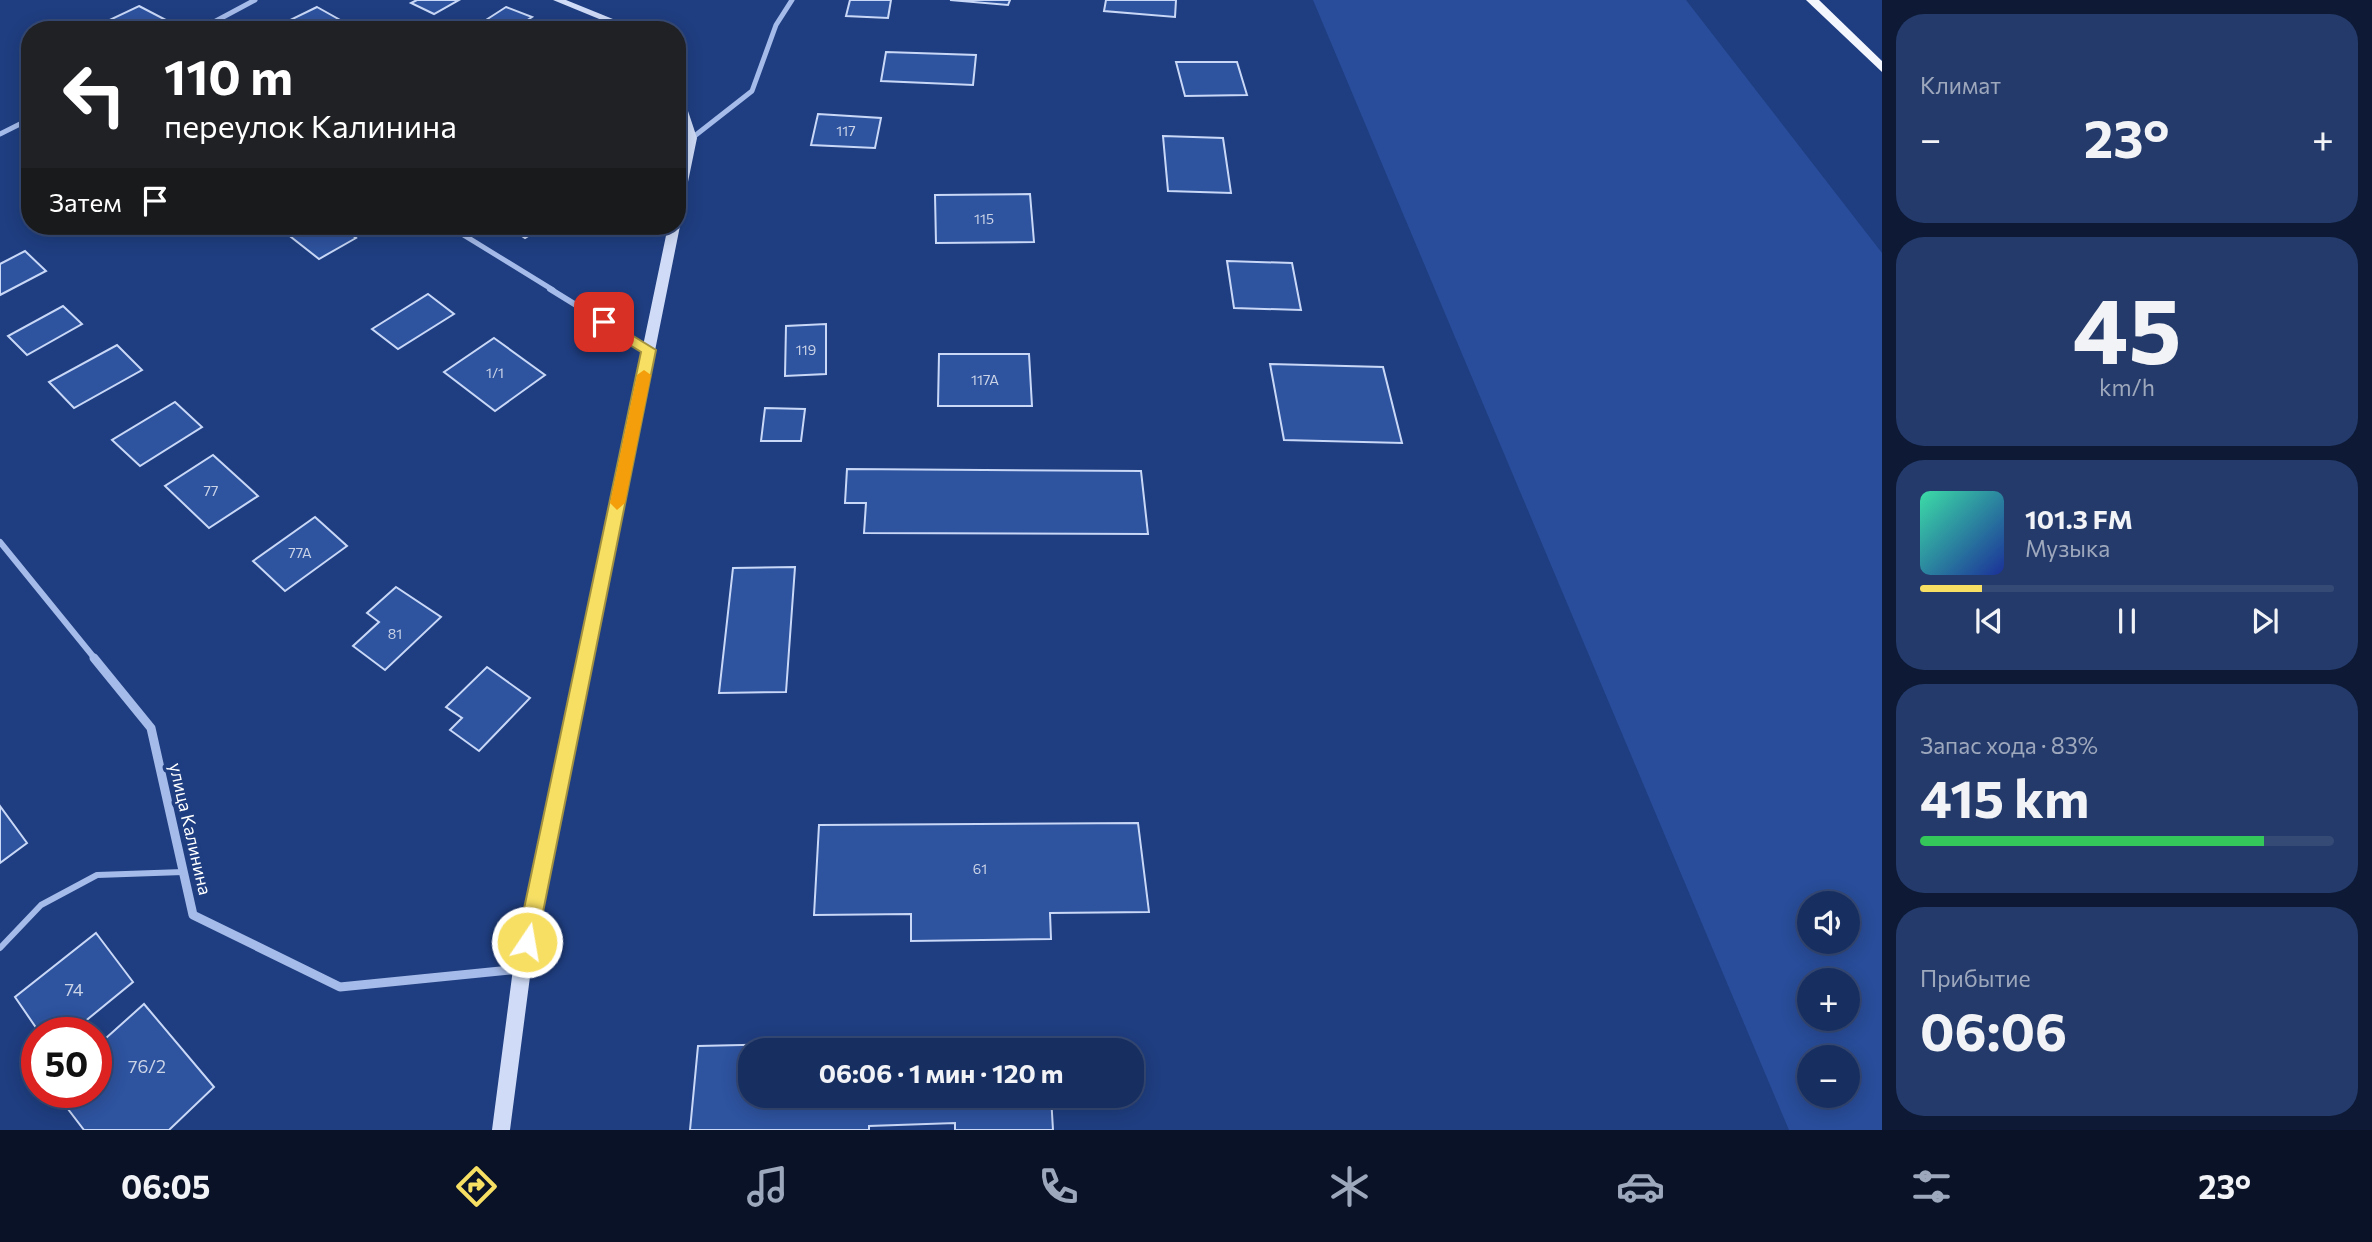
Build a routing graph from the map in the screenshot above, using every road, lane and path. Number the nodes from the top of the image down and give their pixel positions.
1 (255, 0) edge
2 (558, 0) edge
3 (792, 0) edge
4 (1812, 0) edge
5 (216, 21) edge
6 (612, 21) edge
7 (1882, 68) edge
8 (686, 120) edge
9 (21, 124) edge
10 (0, 134) edge
11 (692, 138) junction
12 (686, 167) edge
13 (464, 235) edge
14 (672, 235) edge
15 (649, 350) junction
16 (0, 542) edge
17 (183, 872) junction
18 (0, 948) edge
19 (522, 969) junction
20 (501, 1130) edge

1 - 5 street
2 - 6 main road
3 - 11 street
4 - 7 highway
8 - 11 main road
9 - 10 street
11 - 12 main road
13 - 15 street
14 - 15 main road
15 - 19 main road
16 - 17 street, улица Калинина
17 - 18 lane
17 - 19 street, улица Калинина
19 - 20 main road

